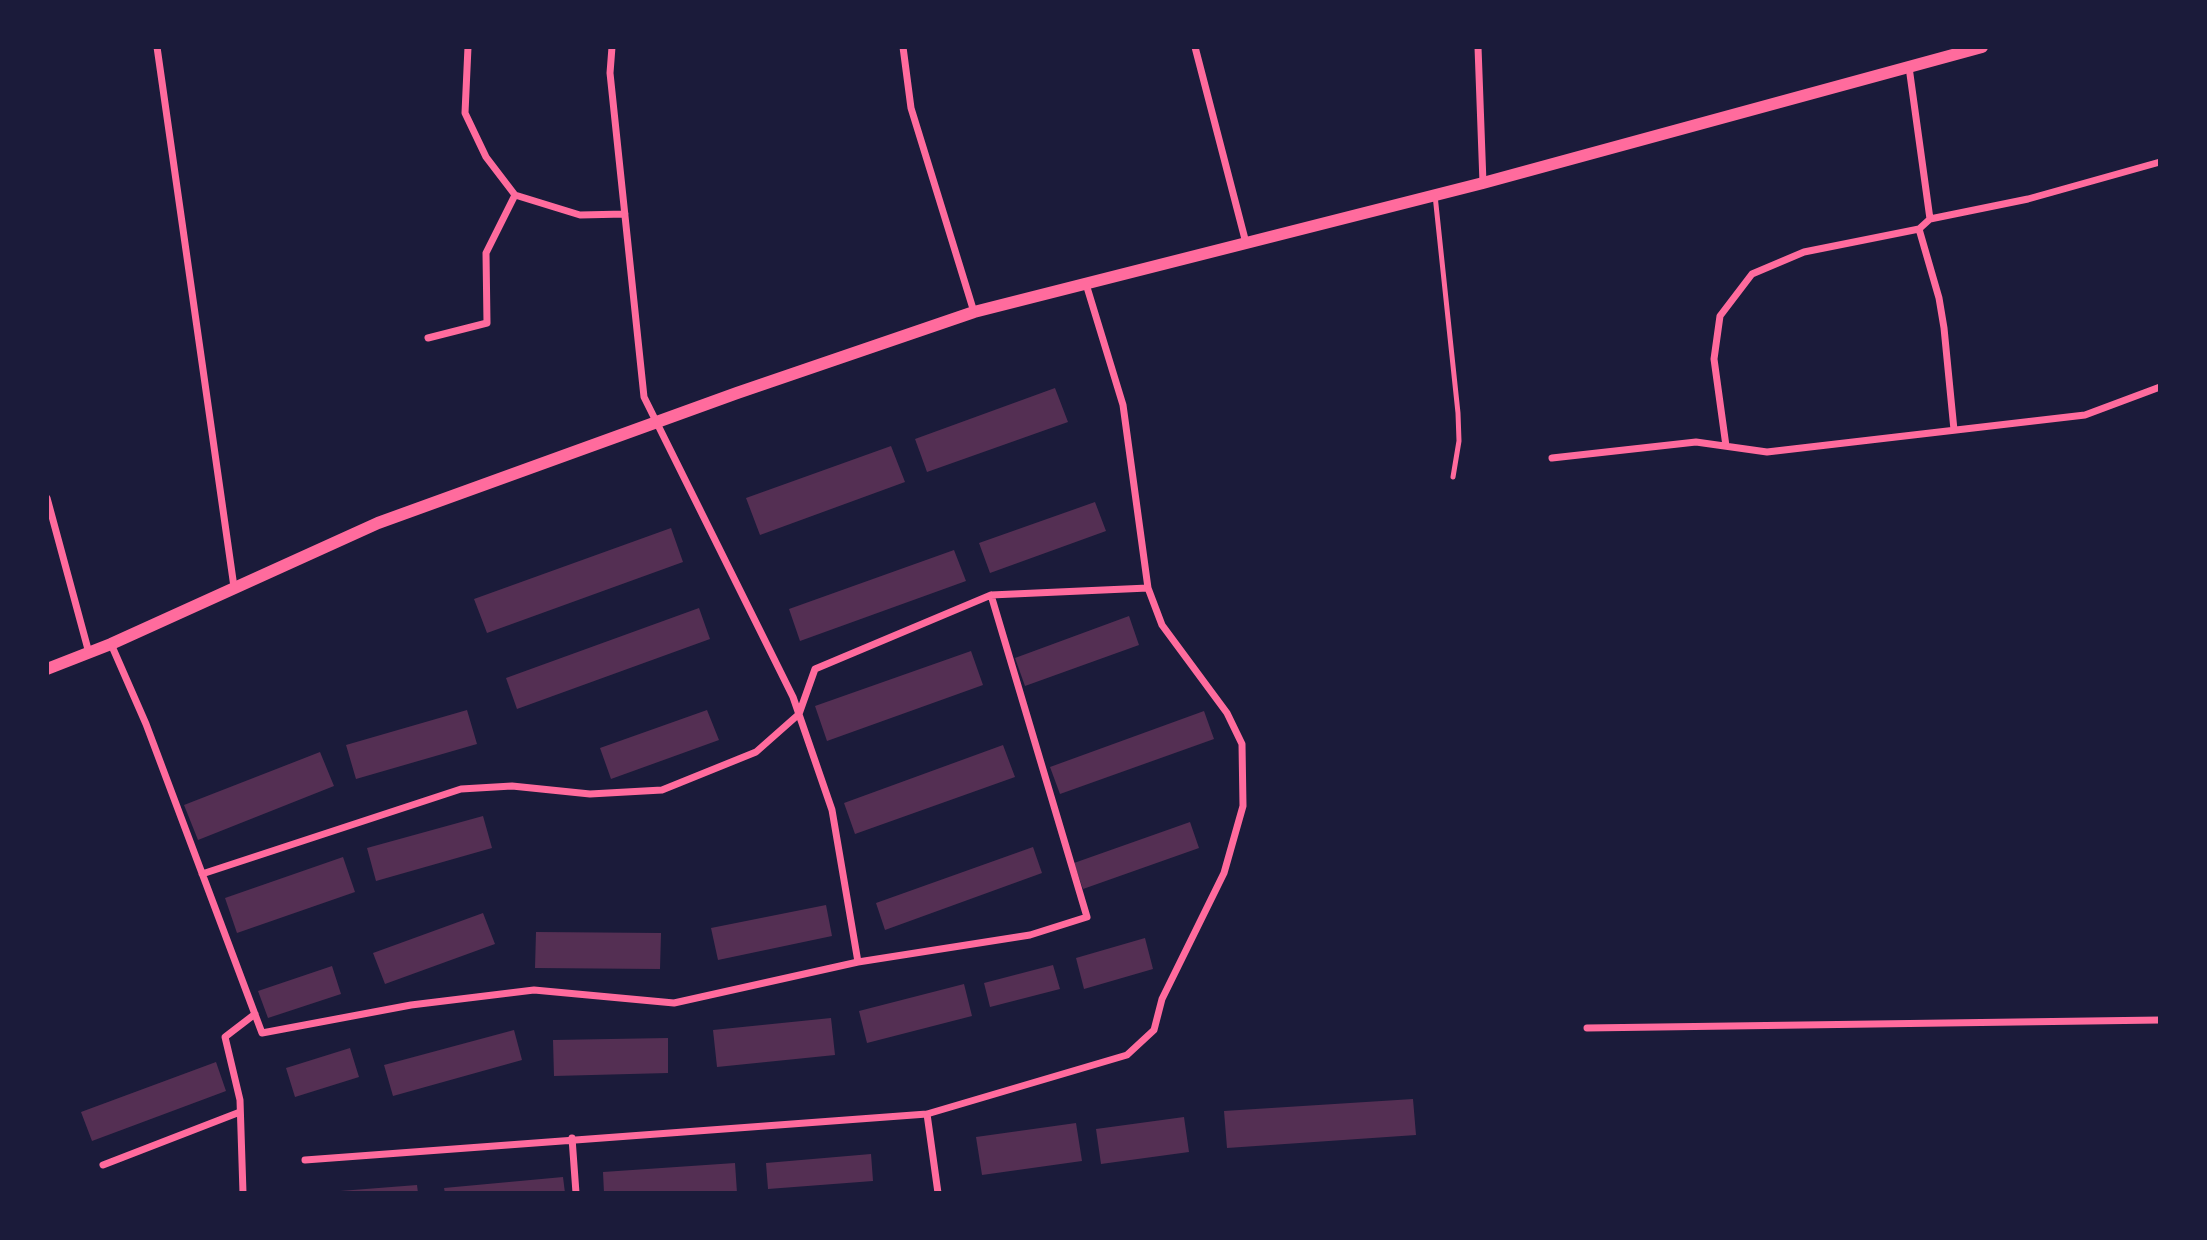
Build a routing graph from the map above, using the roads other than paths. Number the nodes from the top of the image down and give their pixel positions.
1 (156, 47) edge
2 (468, 47) edge
3 (612, 47) edge
4 (903, 47) edge
5 (1195, 47) edge
6 (1478, 47) edge
7 (1982, 47) edge
8 (1909, 67) junction
9 (2160, 162) edge
10 (1483, 183) junction
11 (515, 195) junction
12 (1435, 195) junction
13 (625, 214) junction
14 (1930, 219) junction
15 (1919, 229) junction
16 (1246, 243) junction
17 (1086, 284) junction
18 (974, 312) junction
19 (428, 338) dead end
20 (2160, 387) edge
21 (656, 424) junction
22 (1954, 430) junction
23 (1726, 446) junction
24 (1552, 458) dead end
25 (1452, 477) dead end
26 (47, 498) edge
27 (234, 587) junction
28 (1148, 589) junction
29 (991, 594) junction
30 (111, 644) junction
31 (89, 653) junction
32 (47, 670) edge
33 (799, 714) junction
34 (202, 874) junction
35 (858, 962) junction
36 (255, 1014) junction
37 (2160, 1020) edge
38 (1587, 1028) dead end
39 (240, 1112) junction
40 (927, 1114) junction
41 (572, 1138) junction
42 (305, 1160) dead end
43 (103, 1166) dead end
44 (243, 1193) edge
45 (576, 1193) edge
46 (938, 1193) edge

1 - 27 street
2 - 11 street
3 - 13 street
4 - 18 street
5 - 16 street
6 - 10 street
7 - 8 street
8 - 10 street
8 - 14 street
9 - 14 street
10 - 12 street
11 - 13 street
11 - 19 street
12 - 16 street
12 - 25 lane
13 - 21 street
14 - 15 street
15 - 22 street
15 - 23 street
16 - 17 street
17 - 18 street
17 - 28 street
18 - 21 street
20 - 22 street
21 - 27 street
21 - 33 street
22 - 23 street
23 - 24 street
26 - 31 street
27 - 30 street
28 - 29 street
28 - 40 street
29 - 33 street
29 - 35 street
30 - 31 street
30 - 34 street
31 - 32 street
33 - 34 street
33 - 35 street
34 - 36 street
35 - 36 street
36 - 39 street
37 - 38 street
39 - 43 street
39 - 44 street
40 - 41 street
40 - 46 street
41 - 42 street
41 - 45 street

